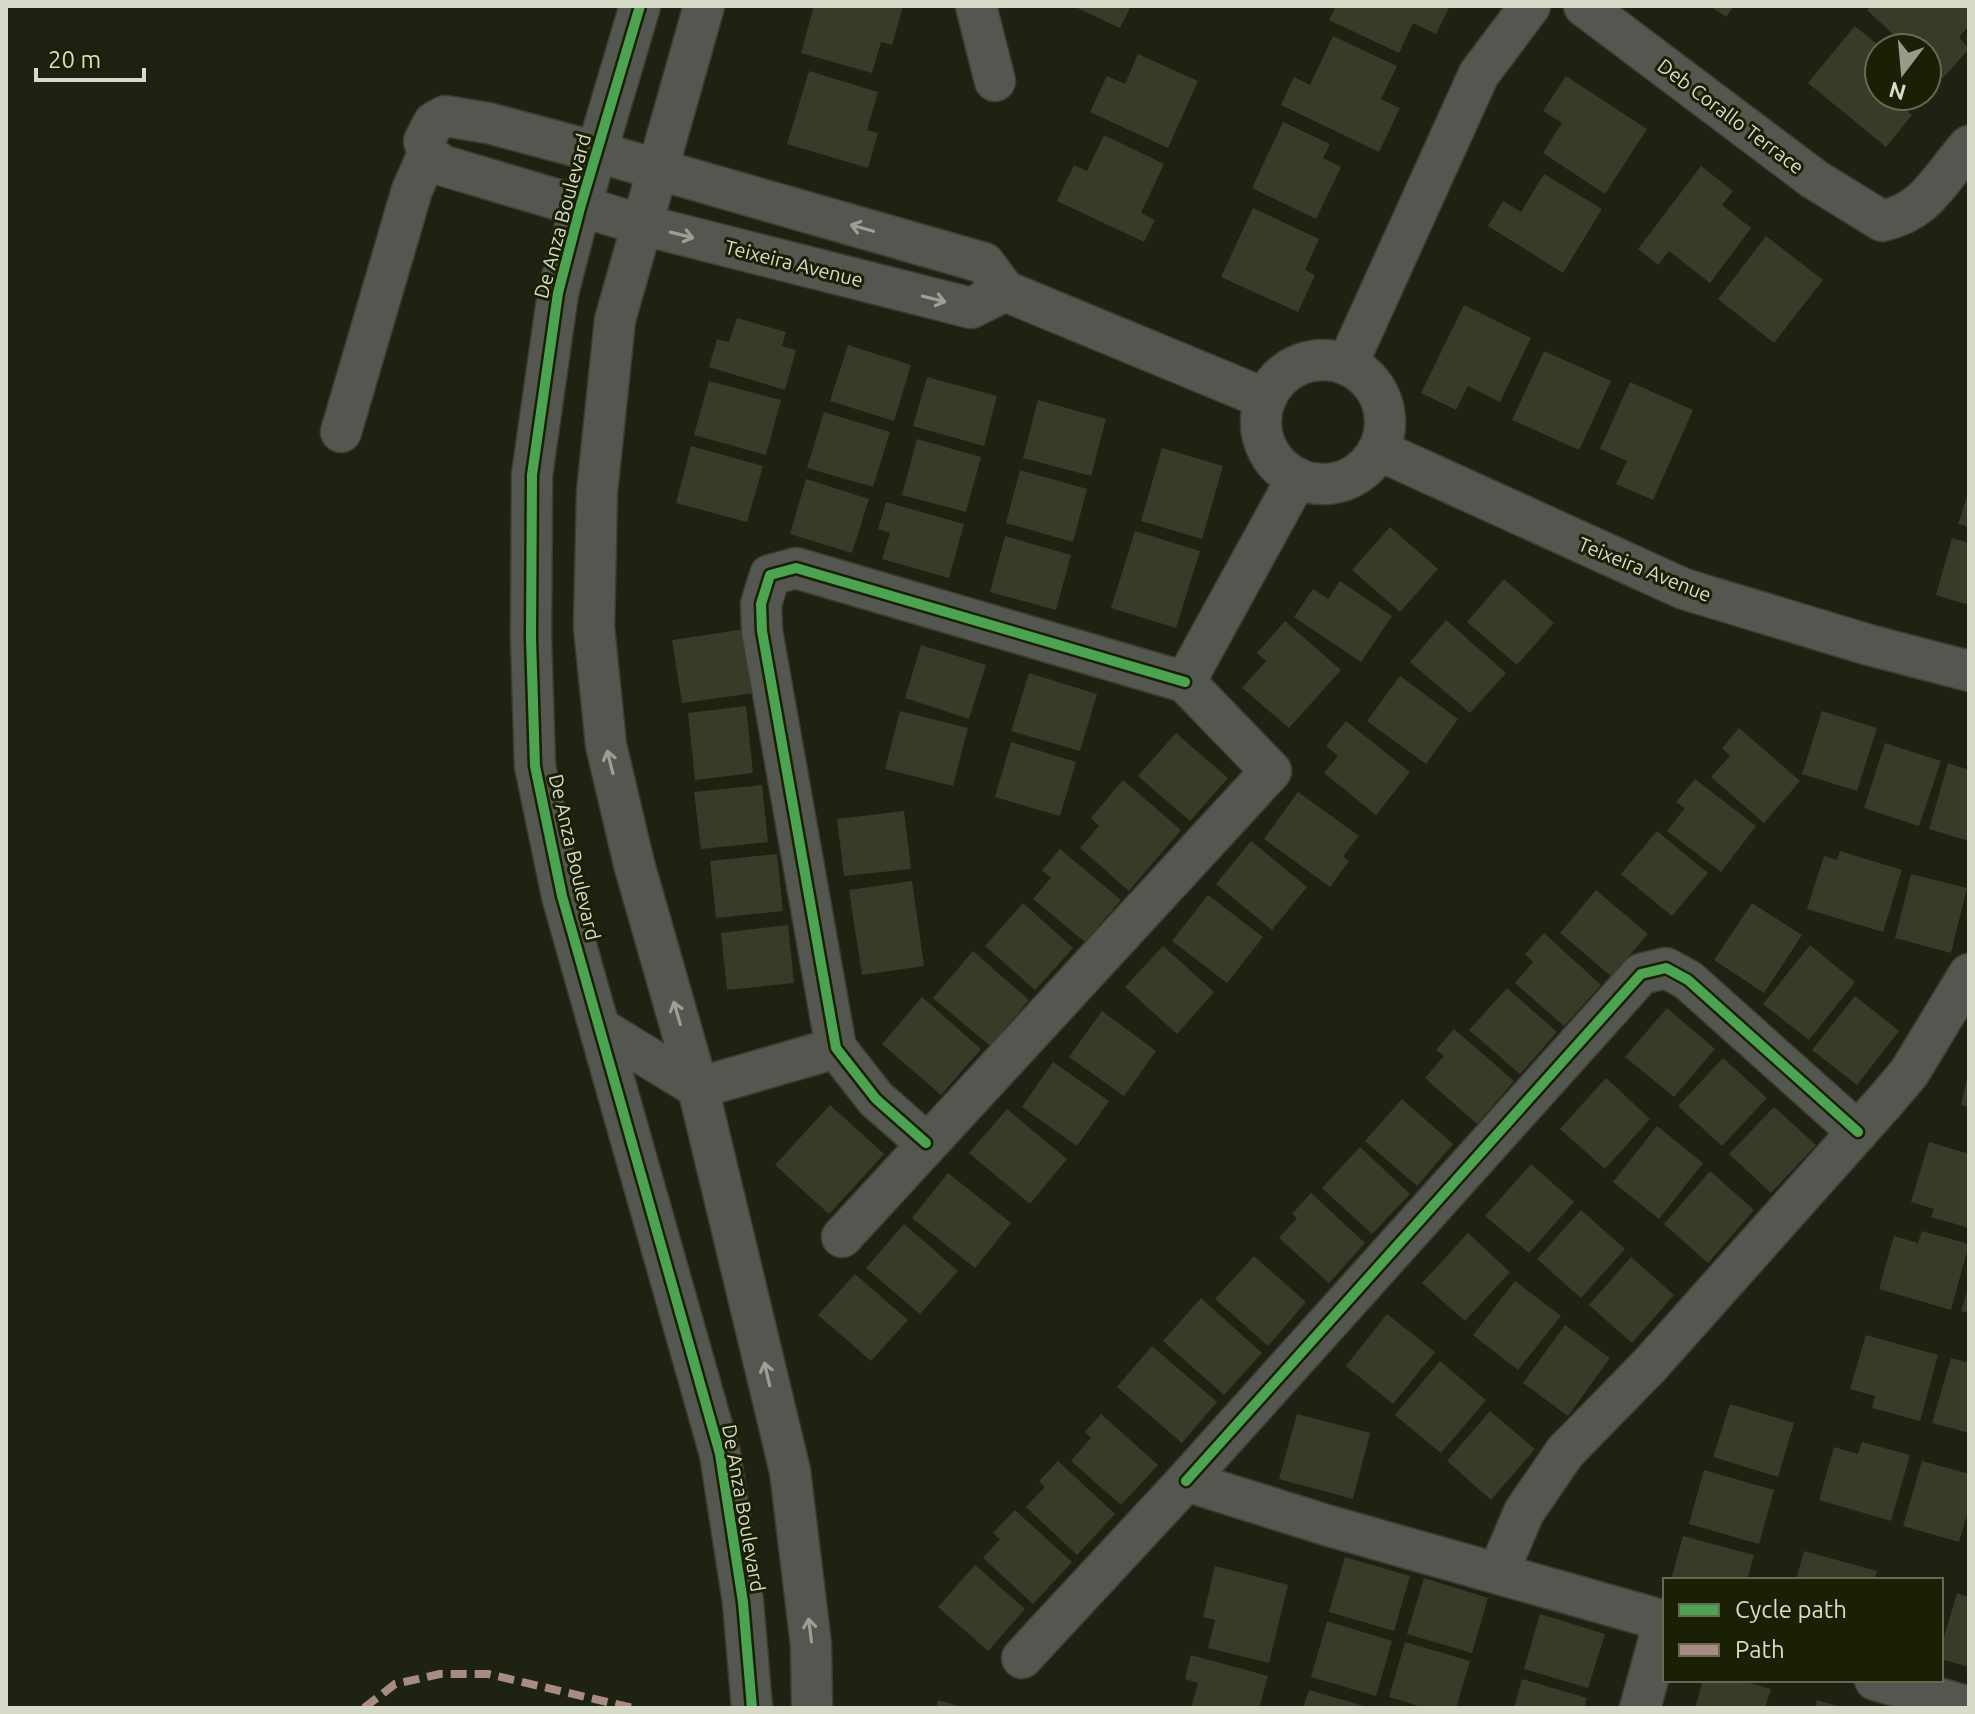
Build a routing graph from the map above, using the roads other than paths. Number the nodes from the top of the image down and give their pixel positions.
1 (640, 6) edge
2 (704, 6) edge
3 (976, 6) edge
4 (1530, 6) edge
5 (1584, 6) edge
6 (995, 81) dead end
7 (1969, 146) edge
8 (597, 152) junction
9 (428, 154) junction
10 (659, 170) junction
11 (580, 208) junction
12 (643, 225) junction
13 (1005, 291) junction
14 (1347, 365) junction
15 (1266, 399) junction
16 (341, 432) dead end
17 (1378, 450) junction
18 (1297, 478) junction
19 (1969, 671) edge
20 (1185, 682) junction
21 (1968, 977) edge
22 (600, 1028) junction
23 (836, 1048) junction
24 (698, 1088) junction
25 (1858, 1132) junction
26 (926, 1143) junction
27 (842, 1237) dead end
28 (1186, 1481) junction
29 (1498, 1573) junction
30 (1663, 1620) edge
31 (1663, 1628) edge
32 (1022, 1658) dead end
33 (1882, 1682) edge
34 (1969, 1707) edge
35 (752, 1708) edge
36 (812, 1708) edge
37 (1640, 1708) edge

1 - 8 street, De Anza Boulevard
2 - 10 street
3 - 6 street
4 - 14 street
5 - 7 street, Deb Corallo Terrace
8 - 9 street
8 - 10 street
8 - 11 street, De Anza Boulevard
9 - 11 street, Teixeira Avenue
9 - 16 street
10 - 12 street
13 -> 10 street
11 - 12 street, Teixeira Avenue
11 - 22 street, De Anza Boulevard
12 -> 13 street, Teixeira Avenue
24 -> 12 street
13 - 15 street
14 - 15 street
14 - 17 street
15 - 18 street
17 - 18 street
17 - 19 street, Teixeira Avenue
18 - 20 street
20 - 23 street
20 - 26 street
21 - 25 street
22 - 24 street
22 - 35 street, De Anza Boulevard
23 - 24 street
23 - 26 street
36 -> 24 street
25 - 28 street
25 - 29 street
26 - 27 street
28 - 29 street
28 - 32 street
29 - 30 street
31 - 37 street
33 - 34 street

